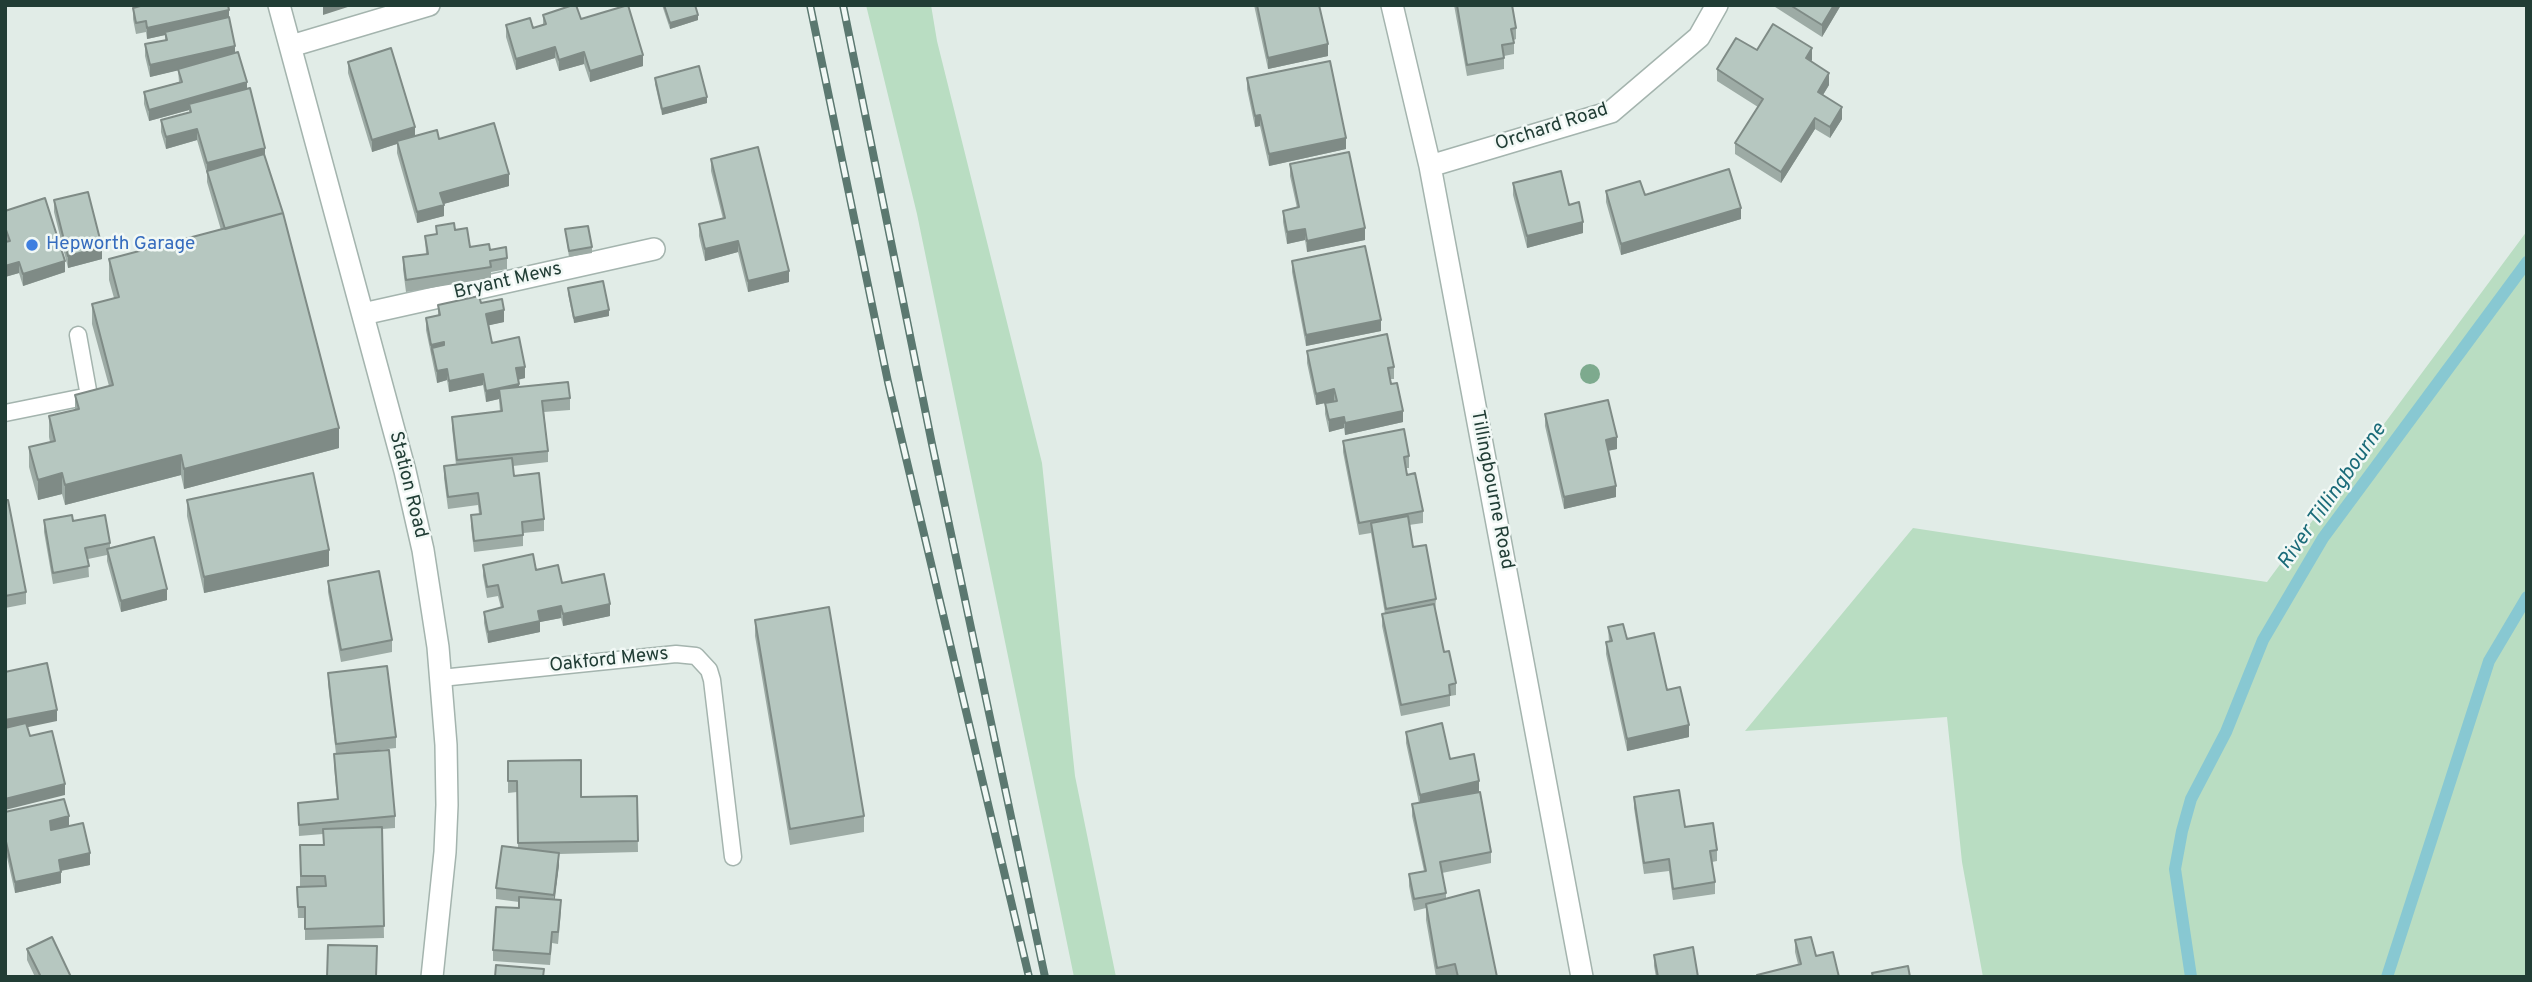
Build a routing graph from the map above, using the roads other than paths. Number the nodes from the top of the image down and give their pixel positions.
1 (279, 5) edge
2 (429, 5) edge
3 (1392, 5) edge
4 (1717, 5) edge
5 (291, 46) junction
6 (1430, 166) junction
7 (654, 249) dead end
8 (363, 314) junction
9 (78, 335) dead end
10 (5, 413) edge
11 (441, 678) junction
12 (733, 857) dead end
13 (432, 977) edge
14 (1582, 977) edge

1 - 5 street, Station Road
2 - 5 street
3 - 6 street, Tillingbourne Road
4 - 6 street, Orchard Road
5 - 8 street, Station Road
6 - 14 street, Tillingbourne Road
7 - 8 street, Bryant Mews
8 - 11 street, Station Road
9 - 10 lane
11 - 12 lane, Oakford Mews
11 - 13 street, Station Road

